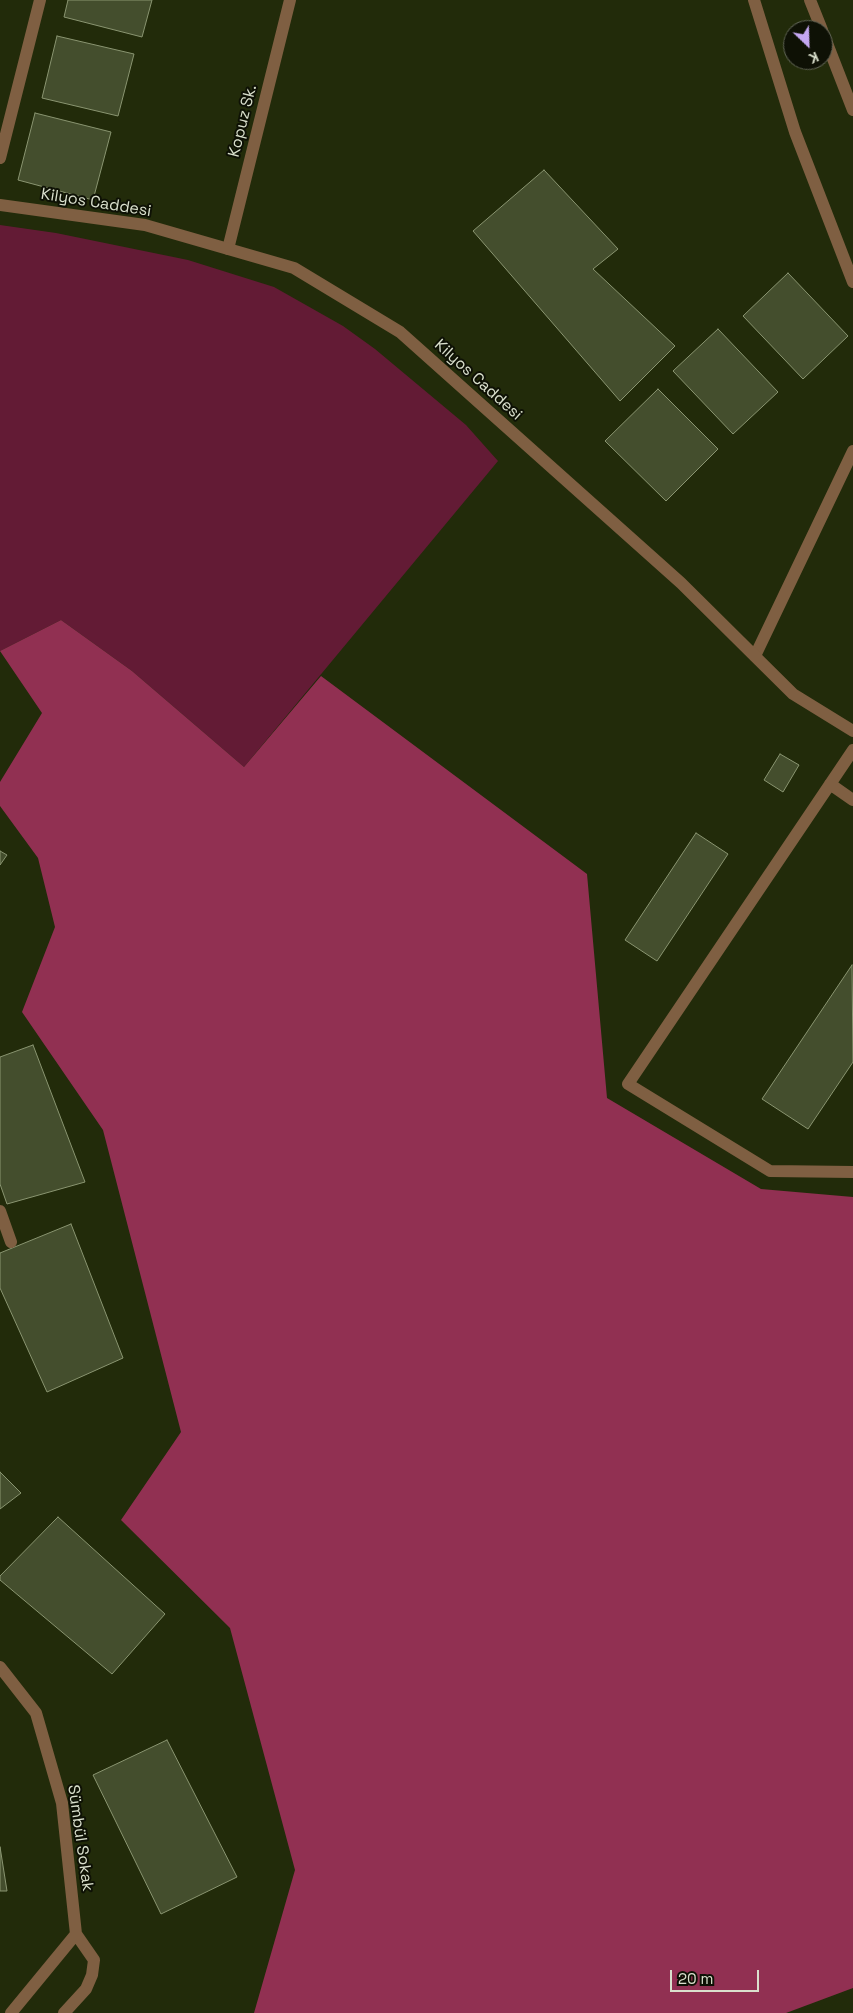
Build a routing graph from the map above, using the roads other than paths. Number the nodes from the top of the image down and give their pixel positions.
1 (40, 0) edge
2 (290, 0) edge
3 (754, 0) edge
4 (810, 0) edge
5 (818, 20) edge
6 (833, 59) edge
7 (853, 110) edge
8 (0, 158) edge
9 (0, 205) edge
10 (228, 249) junction
11 (853, 282) edge
12 (853, 451) edge
13 (755, 656) junction
14 (853, 730) edge
15 (853, 750) edge
16 (830, 784) junction
17 (853, 800) edge
18 (853, 1172) edge
19 (0, 1211) edge
20 (11, 1242) dead end
21 (0, 1667) edge
22 (76, 1934) junction
23 (11, 2013) edge
24 (64, 2013) edge

1 - 8 street
2 - 10 street, Kopuz Sk.
3 - 11 street
4 - 5 street
6 - 7 street
9 - 10 street, Kilyos Caddesi
10 - 13 street, Kilyos Caddesi
12 - 13 street
13 - 14 street, Kilyos Caddesi
15 - 16 street
16 - 17 street
16 - 18 street
19 - 20 street
21 - 22 street, Sümbül Sokak
22 - 23 street
22 - 24 street, Sümbül Sokak

